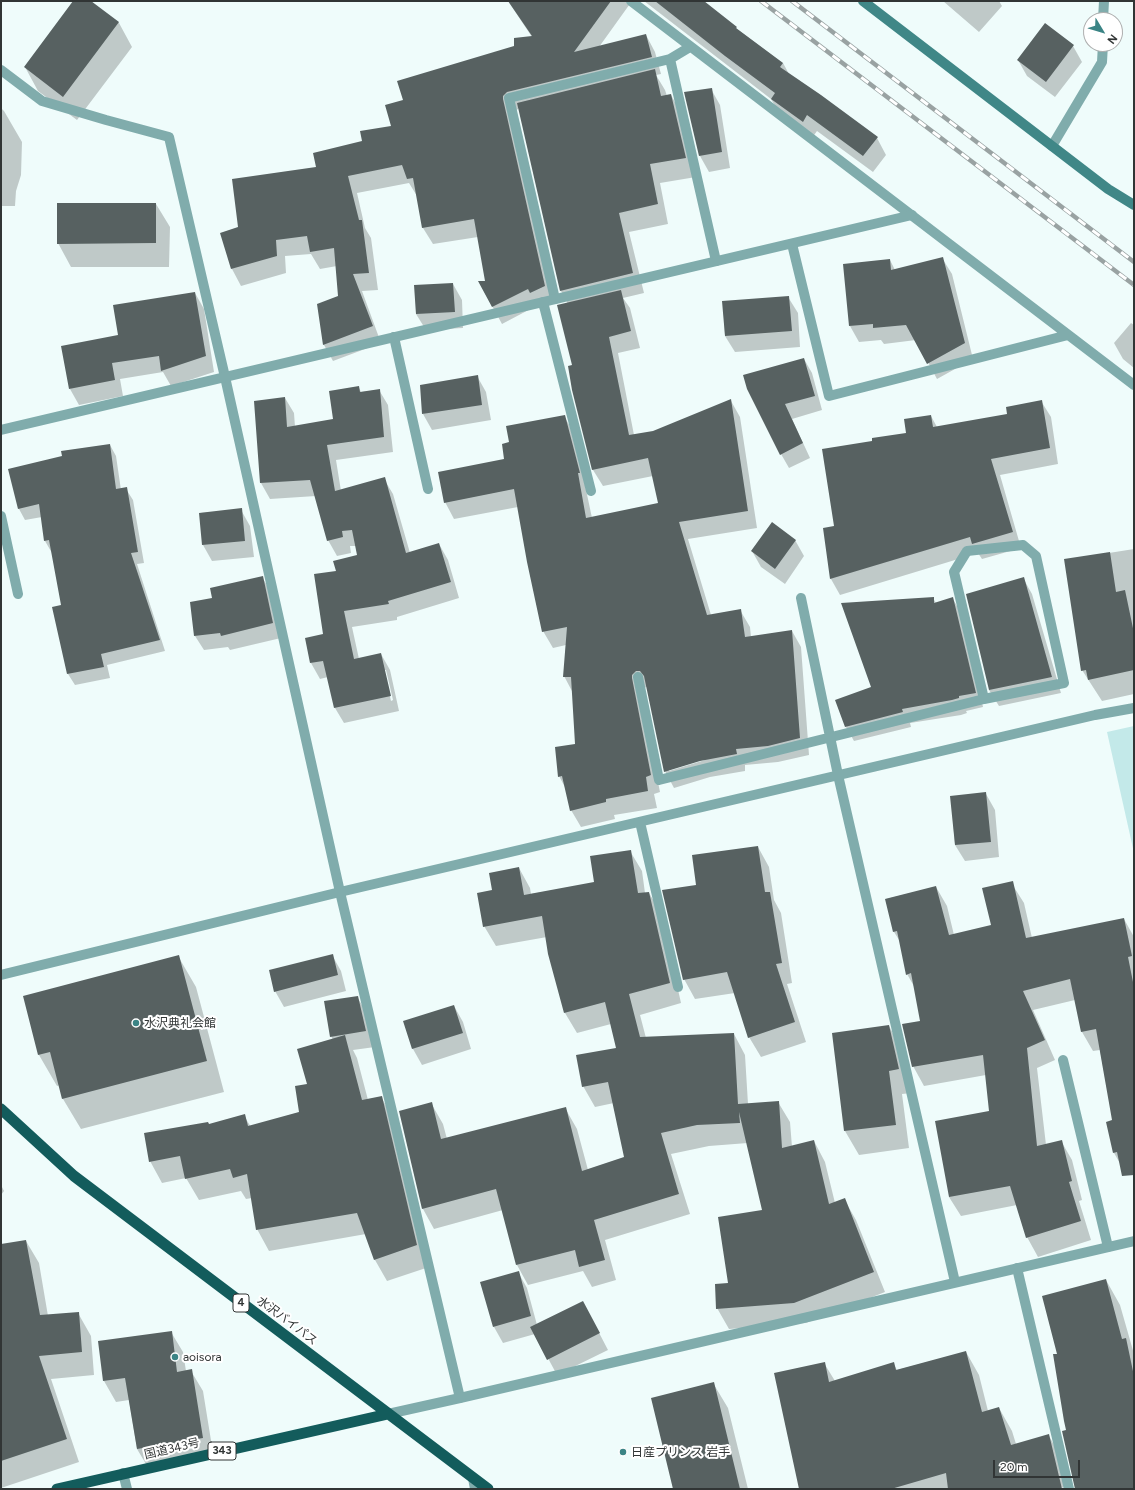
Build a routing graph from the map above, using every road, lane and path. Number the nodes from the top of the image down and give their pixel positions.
1 (631, 1) edge
2 (863, 1) edge
3 (1104, 1) edge
4 (1104, 12) edge
5 (690, 47) junction
6 (1103, 52) edge
7 (670, 59) junction
8 (1, 70) edge
9 (1052, 146) junction
10 (1134, 205) edge
11 (912, 215) junction
12 (792, 244) junction
13 (716, 261) junction
14 (555, 300) junction
15 (543, 302) junction
16 (1068, 335) junction
17 (394, 337) junction
18 (225, 377) junction
19 (1134, 385) edge
20 (1, 430) edge
21 (428, 489) dead end
22 (591, 491) dead end
23 (1, 516) edge
24 (18, 594) dead end
25 (801, 598) dead end
26 (638, 677) dead end
27 (984, 699) junction
28 (1134, 708) edge
29 (831, 738) junction
30 (838, 775) junction
31 (640, 822) junction
32 (340, 892) junction
33 (1, 976) edge
34 (678, 987) dead end
35 (1063, 1060) dead end
36 (1, 1109) edge
37 (1134, 1241) edge
38 (1108, 1247) junction
39 (1017, 1268) junction
40 (955, 1282) junction
41 (460, 1398) junction
42 (388, 1414) junction
43 (123, 1473) junction
44 (474, 1484) edge
45 (57, 1489) edge
46 (127, 1489) edge
47 (488, 1489) edge
48 (1069, 1489) edge

1 - 5 street
2 - 9 main road
3 - 4 street
5 - 7 street
5 - 11 street
6 - 9 street
7 - 13 street
7 - 14 street
8 - 18 street
9 - 10 main road
11 - 12 street
11 - 16 street
12 - 13 street
12 - 16 street
13 - 14 street
14 - 15 street
15 - 17 street
15 - 22 street
16 - 19 street
17 - 18 street
17 - 21 street
18 - 20 street
18 - 32 street
23 - 24 street
25 - 29 street
26 - 29 street
27 - 27 street
27 - 29 street
28 - 30 street
29 - 30 street
30 - 31 street
30 - 40 street
31 - 32 street
31 - 34 street
32 - 33 street
32 - 41 street
35 - 38 street
36 - 42 highway, 水沢バイパス / 4
37 - 38 street
38 - 39 street
39 - 40 street
39 - 48 street
40 - 41 street
41 - 42 street
42 - 43 highway, 国道343号 / 343
42 - 44 highway, 水沢バイパス / 4
43 - 45 highway, 国道343号 / 343
43 - 46 street
44 - 47 highway, 水沢バイパス / 4

